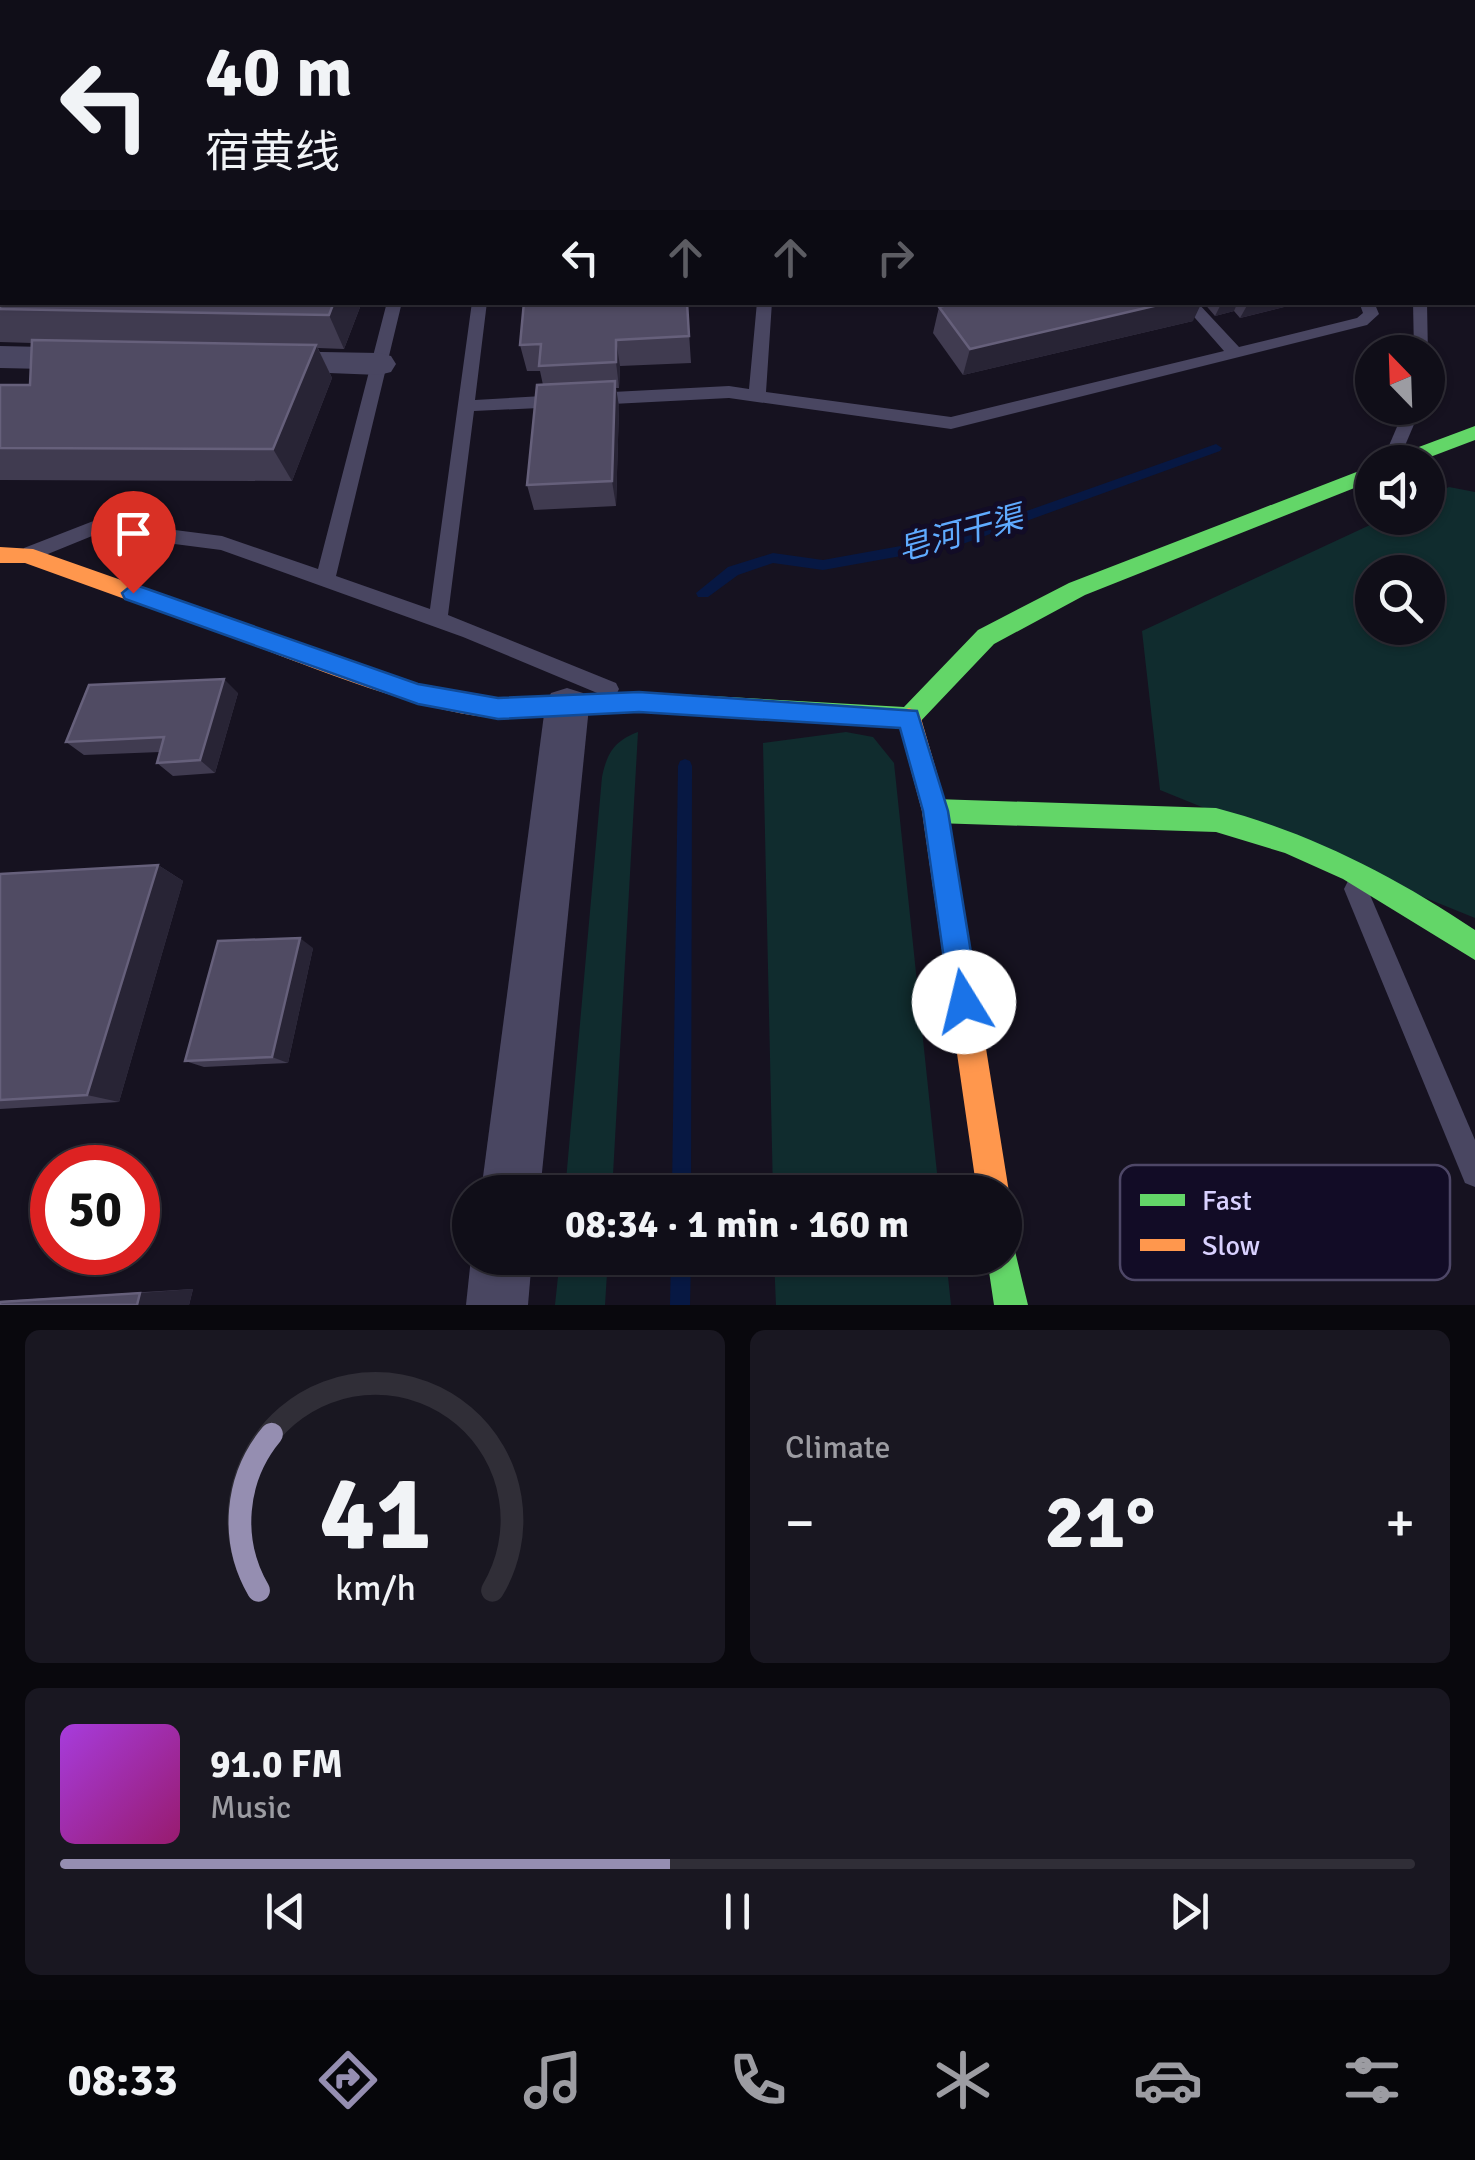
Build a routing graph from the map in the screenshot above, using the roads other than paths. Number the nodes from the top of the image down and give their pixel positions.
1 (394, 305) edge
2 (480, 305) edge
3 (764, 305) edge
4 (1191, 305) edge
5 (1367, 305) edge
6 (1420, 305) edge
7 (1421, 335) edge
8 (1236, 353) junction
9 (0, 357) edge
10 (120, 359) edge
11 (240, 362) edge
12 (379, 364) junction
13 (757, 396) junction
14 (467, 406) junction
15 (1475, 433) edge
16 (1444, 445) edge
17 (1355, 480) edge
18 (0, 554) edge
19 (26, 555) junction
20 (324, 580) junction
21 (438, 620) junction
22 (639, 702) junction
23 (567, 707) junction
24 (909, 718) junction
25 (936, 811) junction
26 (1345, 862) junction
27 (1475, 946) edge
28 (1475, 1173) edge
29 (512, 1175) edge
30 (991, 1175) edge
31 (500, 1275) edge
32 (1006, 1275) edge
33 (497, 1305) edge
34 (1010, 1305) edge

1 - 12 lane
2 - 14 lane
3 - 13 lane
4 - 8 lane
5 - 8 lane
6 - 7 lane
8 - 13 lane
9 - 10 street
11 - 12 street
12 - 20 lane
13 - 14 lane
14 - 21 lane
15 - 16 main road
17 - 24 main road
18 - 19 main road
19 - 20 lane
19 - 23 main road
20 - 21 lane
21 - 22 lane
22 - 23 main road
22 - 24 main road
23 - 29 street
24 - 25 main road
25 - 26 main road
25 - 30 main road
26 - 27 main road
26 - 28 lane
31 - 33 street
32 - 34 main road

